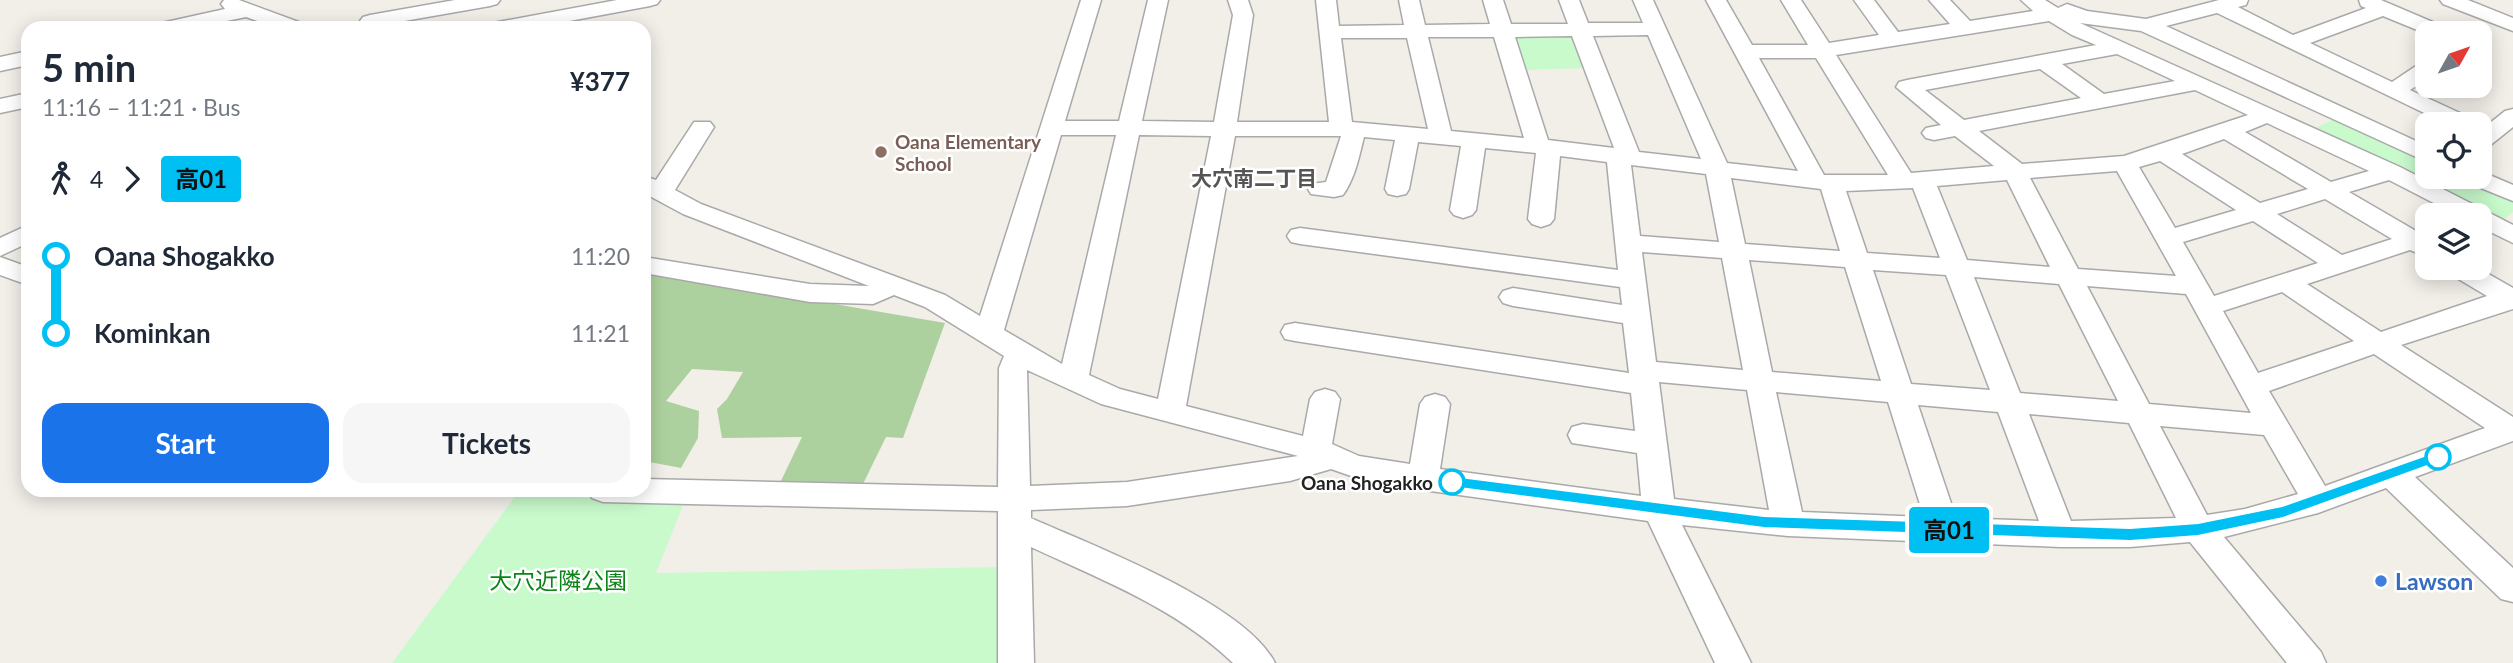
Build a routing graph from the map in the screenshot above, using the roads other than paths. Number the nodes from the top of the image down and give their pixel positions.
1 (490, 0) edge
2 (1091, 0) edge
3 (1158, 0) edge
4 (1238, 0) edge
5 (1326, 0) edge
6 (1409, 0) edge
7 (1493, 0) edge
8 (1569, 0) edge
9 (1643, 0) edge
10 (1716, 0) edge
11 (1791, 0) edge
12 (1864, 0) edge
13 (1939, 0) edge
14 (2031, 0) edge
15 (2363, 0) edge
16 (2450, 0) edge
17 (394, 1) edge
18 (642, 1) edge
19 (231, 3) edge
20 (2231, 3) edge
21 (2052, 7) edge
22 (2383, 9) junction
23 (183, 21) edge
24 (274, 21) edge
25 (368, 21) edge
26 (380, 21) edge
27 (574, 21) edge
28 (2415, 22) edge
29 (2146, 25) junction
30 (2513, 25) edge
31 (1964, 27) junction
32 (1657, 29) junction
33 (1503, 30) junction
34 (1581, 30) junction
35 (1331, 32) junction
36 (1416, 32) junction
37 (1893, 40) junction
38 (2292, 43) junction
39 (2120, 47) junction
40 (1822, 51) junction
41 (1745, 52) junction
42 (21, 60) edge
43 (2043, 61) junction
44 (0, 64) edge
45 (2415, 77) edge
46 (2197, 83) junction
47 (2393, 91) junction
48 (2099, 101) junction
49 (21, 102) edge
50 (0, 106) edge
51 (2439, 112) edge
52 (2266, 116) junction
53 (2513, 116) edge
54 (702, 127) dead end
55 (1052, 128) junction
56 (1348, 129) junction
57 (2492, 129) edge
58 (1131, 130) junction
59 (1947, 130) junction
60 (1224, 131) junction
61 (2227, 131) junction
62 (1408, 133) junction
63 (1441, 136) junction
64 (2492, 138) edge
65 (1474, 140) junction
66 (2513, 145) edge
67 (1544, 146) junction
68 (2415, 149) edge
69 (2163, 153) junction
70 (1624, 155) junction
71 (2125, 163) junction
72 (1717, 168) junction
73 (2014, 170) junction
74 (2391, 172) junction
75 (1822, 181) junction
76 (1913, 181) junction
77 (2492, 185) edge
78 (653, 188) edge
79 (1320, 189) dead end
80 (1397, 189) dead end
81 (2328, 190) junction
82 (2513, 194) edge
83 (2452, 203) edge
84 (1463, 210) dead end
85 (2257, 212) junction
86 (1541, 219) dead end
87 (2492, 224) edge
88 (2513, 235) edge
89 (1300, 236) dead end
90 (2169, 238) junction
91 (2415, 238) edge
92 (1630, 243) junction
93 (2415, 244) edge
94 (13, 246) edge
95 (1734, 251) junction
96 (1855, 260) junction
97 (21, 263) edge
98 (2340, 265) junction
99 (651, 266) edge
100 (1957, 268) junction
101 (2069, 275) junction
102 (2480, 280) edge
103 (1634, 281) junction
104 (2286, 283) junction
105 (894, 284) junction
106 (1513, 297) dead end
107 (2202, 297) junction
108 (2512, 298) edge
109 (1637, 316) junction
110 (989, 332) junction
111 (1295, 332) dead end
112 (2376, 342) junction
113 (1020, 353) junction
114 (1644, 378) junction
115 (1073, 380) junction
116 (1759, 381) junction
117 (2252, 386) junction
118 (1897, 392) junction
119 (1325, 399) dead end
120 (2009, 401) junction
121 (1435, 404) dead end
122 (2137, 412) junction
123 (1170, 413) junction
124 (2271, 425) junction
125 (2512, 430) edge
126 (1583, 435) dead end
127 (1650, 444) junction
128 (1324, 454) junction
129 (2391, 474) junction
130 (1423, 478) junction
131 (651, 493) edge
132 (2318, 501) junction
133 (1659, 510) junction
134 (1014, 512) junction
135 (1788, 524) junction
136 (1944, 529) junction
137 (2198, 530) junction
138 (2060, 534) junction
139 (2513, 589) edge
140 (1016, 663) edge
141 (1257, 663) edge
142 (1733, 663) edge
143 (2308, 663) edge

1 - 26 street
2 - 55 street
3 - 58 street
4 - 60 street
5 - 35 street
6 - 36 street
7 - 33 street
8 - 34 street
9 - 32 street
10 - 41 street
11 - 40 street
12 - 37 street
13 - 31 street
14 - 21 street
15 - 22 street
16 - 30 street
17 - 25 street
18 - 27 street
19 - 23 street
19 - 24 street
20 - 29 street
20 - 38 street
21 - 29 street
21 - 31 street
21 - 39 street
22 - 28 street
22 - 38 street
29 - 68 street
31 - 37 street
32 - 34 street
32 - 72 street
33 - 34 street
33 - 36 street
33 - 67 street
34 - 70 street
35 - 36 street
35 - 56 street
36 - 63 street
37 - 40 street
38 - 47 street
39 - 43 street
39 - 46 street
40 - 41 street
40 - 76 street
41 - 75 street
42 - 44 street
43 - 48 street
43 - 59 street
45 - 47 street
46 - 48 street
46 - 52 street
47 - 51 street
48 - 59 street
49 - 50 street
52 - 61 street
52 - 74 street
53 - 57 street
54 - 78 street
55 - 58 street
55 - 110 street
56 - 60 street
56 - 62 street
56 - 79 street
58 - 60 street
58 - 115 street
59 - 73 street
60 - 123 street
61 - 69 street
61 - 81 street
62 - 63 street
62 - 80 street
63 - 65 street
64 - 66 street
65 - 67 street
65 - 84 street
67 - 70 street
67 - 86 street
69 - 71 street
69 - 85 street
70 - 72 street
70 - 92 street
71 - 73 street
71 - 90 street
72 - 75 street
72 - 95 street
73 - 76 street
73 - 101 street
74 - 81 street
74 - 83 street
75 - 76 street
75 - 96 street
76 - 100 street
77 - 82 street
78 - 105 street
81 - 85 street
81 - 91 street
85 - 90 street
85 - 98 street
87 - 88 street
89 - 103 street
90 - 107 street
92 - 95 street
92 - 103 street
93 - 98 street
94 - 97 street
95 - 96 street
95 - 116 street
96 - 100 street
96 - 118 street
98 - 104 street
99 - 105 street
100 - 101 street
100 - 120 street
101 - 107 street
101 - 122 street
102 - 108 street
103 - 109 street
104 - 107 street
104 - 112 street
105 - 110 street
106 - 109 street
107 - 117 street
108 - 112 street
109 - 114 street
110 - 113 street
111 - 114 street
112 - 117 street
112 - 125 street
113 - 115 street
113 - 134 street
114 - 116 street
114 - 127 street
115 - 123 street
116 - 118 street
116 - 135 street
117 - 124 street
118 - 120 street
118 - 136 street
119 - 128 street
120 - 122 street
120 - 138 street
121 - 130 street
122 - 124 street
122 - 137 street
123 - 128 street
124 - 132 street
125 - 129 street
126 - 127 street
127 - 133 street
128 - 130 street
128 - 134 street
129 - 132 street
129 - 139 street
130 - 133 street
131 - 134 street
132 - 137 street
133 - 135 street
133 - 142 street
134 - 140 street
134 - 141 street
135 - 136 street
136 - 138 street
137 - 138 street
137 - 143 street

